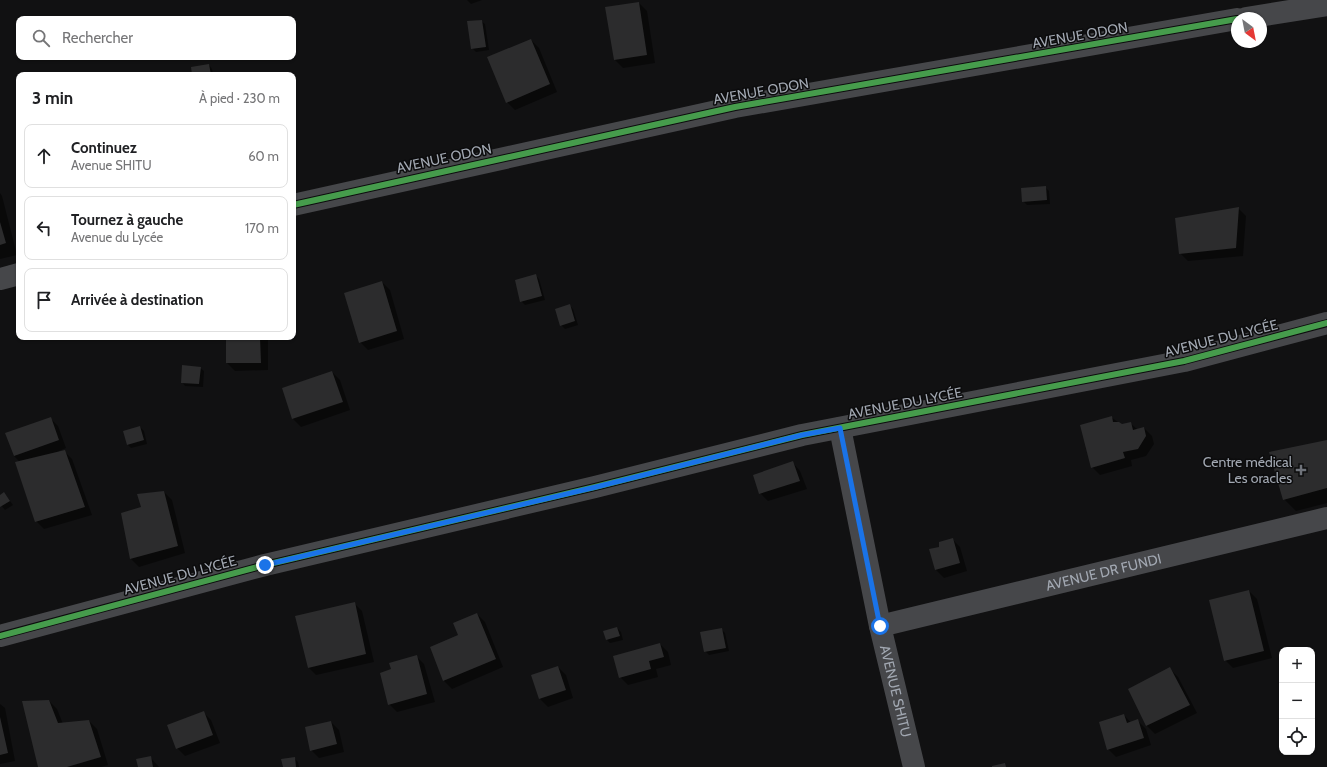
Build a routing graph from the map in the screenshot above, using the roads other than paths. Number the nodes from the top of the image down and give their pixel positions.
1 (1327, 5) edge
2 (1267, 15) edge
3 (1231, 20) edge
4 (296, 204) edge
5 (16, 275) edge
6 (0, 279) edge
7 (1327, 323) edge
8 (840, 428) junction
9 (1327, 518) edge
10 (880, 626) junction
11 (0, 636) edge
12 (914, 767) edge

1 - 2 street
3 - 4 street, AVENUE ODON
5 - 6 street
7 - 8 street, AVENUE DU LYCÉE
8 - 10 street, AVENUE SHITU
8 - 11 street, AVENUE DU LYCÉE
9 - 10 street, AVENUE DR FUNDI
10 - 12 street, AVENUE SHITU

